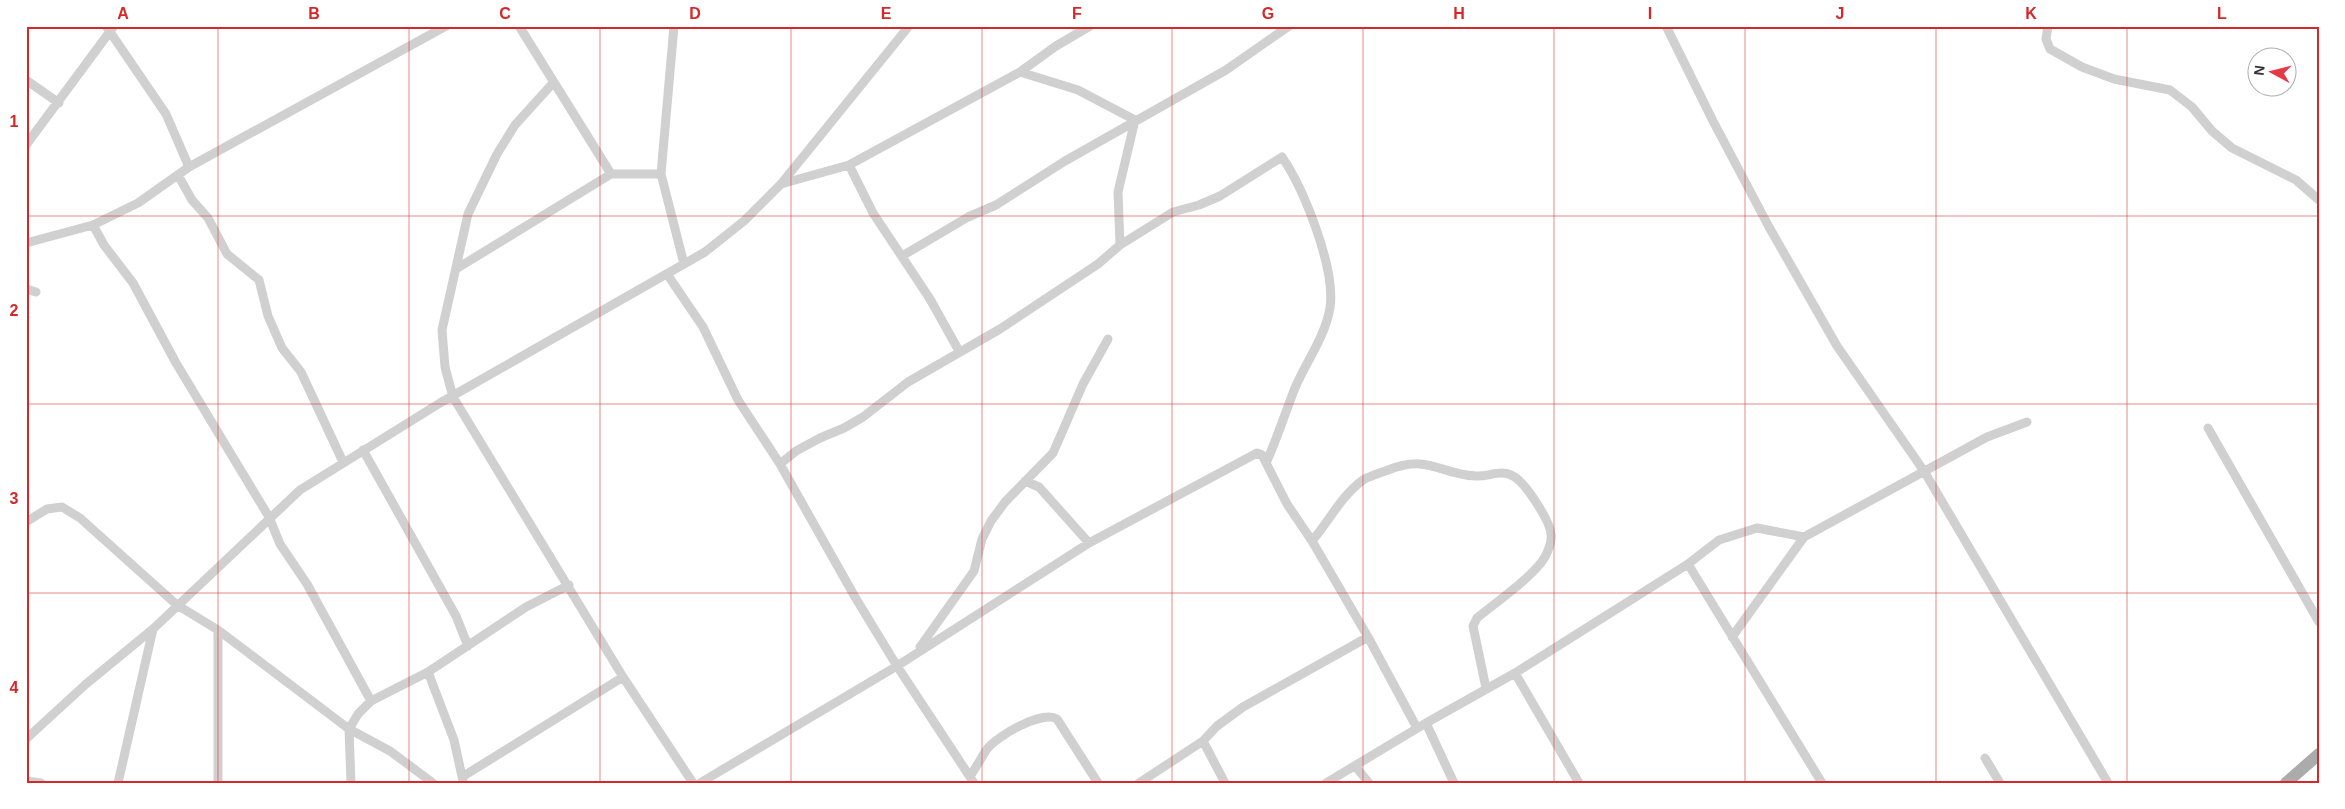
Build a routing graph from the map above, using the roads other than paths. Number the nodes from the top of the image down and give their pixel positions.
1 (446, 26) edge
2 (520, 26) edge
3 (674, 26) edge
4 (909, 26) edge
5 (1090, 26) edge
6 (1289, 26) edge
7 (1666, 26) edge
8 (2048, 26) edge
9 (109, 28) edge
10 (1020, 72) junction
11 (26, 80) edge
12 (553, 83) junction
13 (59, 103) junction
14 (1135, 120) junction
15 (26, 145) edge
16 (849, 165) junction
17 (189, 167) junction
18 (611, 174) junction
19 (661, 174) junction
20 (178, 175) junction
21 (781, 184) junction
22 (2319, 200) edge
23 (93, 225) junction
24 (26, 243) edge
25 (1120, 245) junction
26 (902, 256) junction
27 (684, 264) junction
28 (456, 269) junction
29 (667, 274) junction
30 (26, 289) edge
31 (36, 292) dead end
32 (1108, 339) dead end
33 (959, 351) junction
34 (453, 397) junction
35 (2027, 422) dead end
36 (2208, 428) dead end
37 (362, 450) junction
38 (343, 462) junction
39 (1266, 463) junction
40 (780, 464) junction
41 (1924, 471) junction
42 (1025, 481) junction
43 (269, 517) junction
44 (26, 522) edge
45 (1804, 537) junction
46 (1312, 541) junction
47 (1089, 543) junction
48 (1688, 564) junction
49 (568, 585) junction
50 (177, 606) junction
51 (2319, 622) edge
52 (153, 628) junction
53 (218, 630) junction
54 (1368, 637) junction
55 (1732, 637) junction
56 (468, 646) junction
57 (915, 653) junction
58 (897, 666) junction
59 (428, 672) junction
60 (1515, 673) junction
61 (623, 677) junction
62 (1486, 688) junction
63 (371, 701) junction
64 (1426, 723) junction
65 (1417, 728) junction
66 (349, 729) junction
67 (26, 739) edge
68 (1203, 741) junction
69 (2319, 754) edge
70 (1985, 758) dead end
71 (1355, 766) junction
72 (463, 780) edge
73 (972, 780) edge
74 (26, 781) edge
75 (41, 783) edge
76 (118, 783) edge
77 (218, 783) edge
78 (351, 783) edge
79 (433, 783) edge
80 (693, 783) edge
81 (700, 783) edge
82 (1098, 783) edge
83 (1138, 783) edge
84 (1225, 783) edge
85 (1326, 783) edge
86 (1370, 783) edge
87 (1454, 783) edge
88 (1580, 783) edge
89 (1822, 783) edge
90 (2000, 783) edge
91 (2108, 783) edge
92 (2286, 783) edge

1 - 17 street
2 - 12 street
3 - 19 street
4 - 21 street
5 - 10 street
6 - 14 street
7 - 41 street
8 - 22 street
9 - 13 street
9 - 17 street
10 - 14 street
10 - 16 street
11 - 13 street
12 - 18 street
12 - 28 street
13 - 15 street
14 - 25 street
14 - 26 street
16 - 21 street
16 - 26 street
17 - 20 street
18 - 19 street
18 - 28 street
19 - 27 street
20 - 23 street
20 - 38 street
21 - 27 street
23 - 24 street
23 - 43 street
25 - 33 street
25 - 39 street
26 - 33 street
27 - 29 street
28 - 34 street
29 - 34 street
29 - 40 street
30 - 31 street
32 - 42 street
33 - 40 street
34 - 37 street
34 - 49 street
35 - 41 street
36 - 51 street
37 - 38 street
37 - 56 street
38 - 43 street
39 - 46 street
39 - 47 street
40 - 58 street
41 - 45 street
41 - 91 street
42 - 47 street
42 - 57 street
43 - 50 street
43 - 63 street
44 - 50 street
45 - 48 street
45 - 55 street
46 - 54 street
46 - 62 street
47 - 57 street
48 - 55 street
48 - 60 street
49 - 56 street
49 - 61 street
50 - 52 street
50 - 53 street
52 - 67 street
52 - 76 street
53 - 66 street
53 - 77 street
54 - 65 street
54 - 68 street
55 - 89 street
56 - 59 street
57 - 58 street
58 - 73 street
58 - 81 street
59 - 63 street
59 - 72 street
60 - 62 street
60 - 88 street
61 - 72 street
61 - 80 street
62 - 64 street
63 - 66 street
64 - 65 street
64 - 87 street
65 - 71 street
66 - 78 street
66 - 79 street
68 - 83 street
68 - 84 street
69 - 92 main road
70 - 90 street
71 - 85 street
71 - 86 street
73 - 82 street
74 - 75 street

